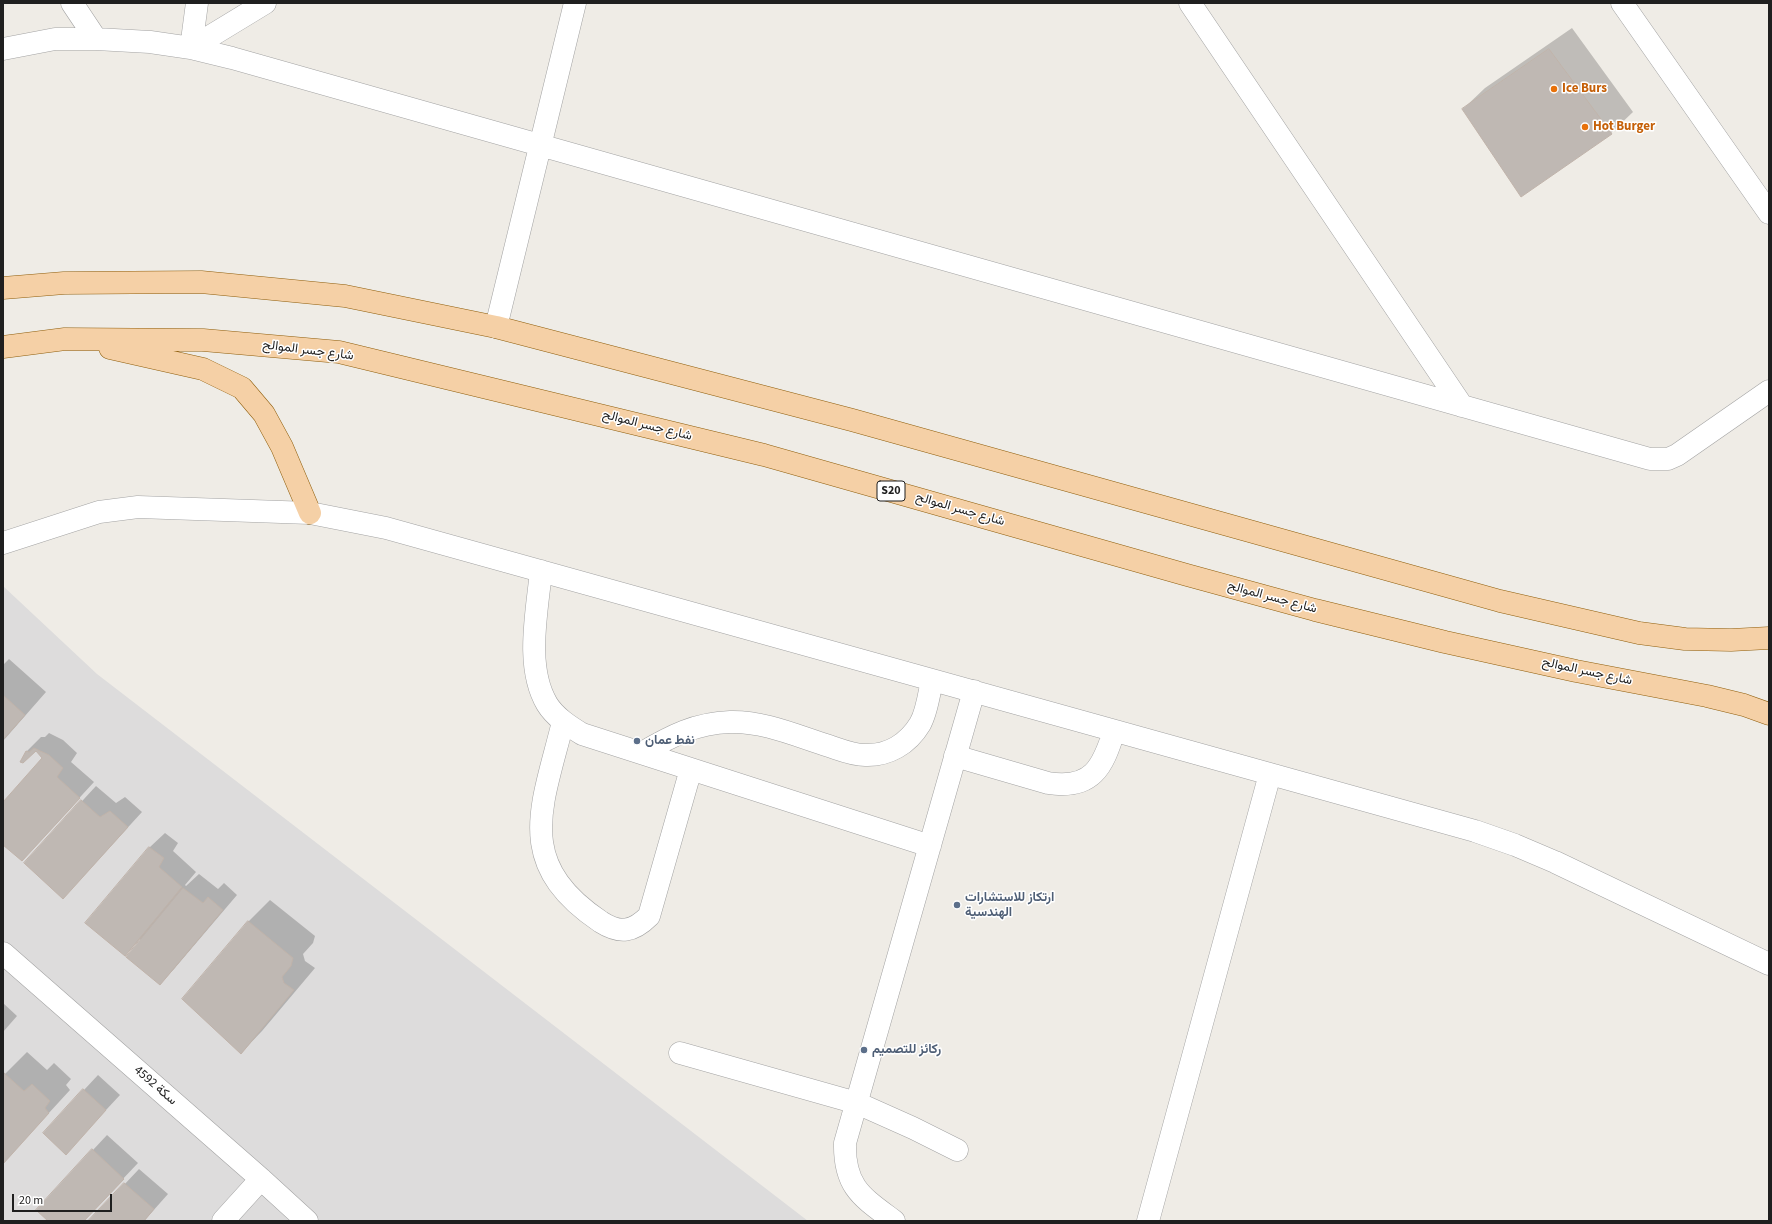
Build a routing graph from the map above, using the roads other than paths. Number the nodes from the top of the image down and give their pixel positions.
1 (72, 3) edge
2 (197, 3) edge
3 (265, 3) edge
4 (575, 3) edge
5 (1190, 3) edge
6 (1622, 3) edge
7 (96, 39) junction
8 (191, 48) junction
9 (3, 49) edge
10 (540, 145) junction
11 (1769, 213) edge
12 (3, 288) edge
13 (496, 327) junction
14 (66, 339) junction
15 (3, 347) edge
16 (1769, 391) edge
17 (1462, 406) junction
18 (310, 513) junction
19 (3, 543) edge
20 (541, 571) junction
21 (1769, 638) edge
22 (932, 680) junction
23 (974, 691) junction
24 (1769, 714) edge
25 (563, 722) junction
26 (1114, 731) junction
27 (642, 753) junction
28 (955, 756) junction
29 (691, 769) junction
30 (1270, 774) junction
31 (930, 846) junction
32 (3, 953) edge
33 (1769, 964) edge
34 (680, 1053) dead end
35 (856, 1103) junction
36 (957, 1150) dead end
37 (261, 1179) junction
38 (223, 1221) edge
39 (307, 1221) edge
40 (894, 1221) edge
41 (1148, 1221) edge

1 - 7 street
2 - 8 street
3 - 8 street
4 - 10 street
5 - 17 street
6 - 11 street
7 - 8 street
7 - 9 street
8 - 10 street
10 - 13 street
10 - 17 street
12 - 13 main road
13 - 21 main road
14 - 15 main road, شارع جسر الموالح / S20
14 - 18 main road
14 - 24 main road, شارع جسر الموالح / S20
16 - 17 street
18 - 19 street
18 - 20 street
20 - 22 street
20 - 25 street
22 - 23 street
22 - 27 street
23 - 26 street
23 - 28 street
25 - 27 street
25 - 29 street
26 - 28 street
26 - 30 street
27 - 29 street
28 - 31 street
29 - 31 street
30 - 33 street
30 - 41 street
31 - 35 street
32 - 37 street, سكة 4592
34 - 35 street
35 - 36 street
35 - 40 street
37 - 38 street
37 - 39 street, سكة 4592

